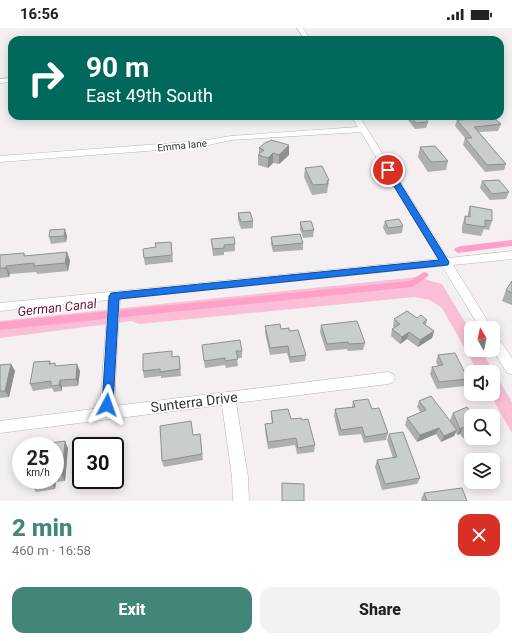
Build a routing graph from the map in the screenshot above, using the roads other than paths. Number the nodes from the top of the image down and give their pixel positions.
1 (357, 120) edge
2 (363, 129) junction
3 (0, 160) edge
4 (512, 255) edge
5 (445, 262) junction
6 (114, 296) junction
7 (0, 307) edge
8 (482, 321) edge
9 (500, 350) edge
10 (512, 369) edge
11 (388, 378) dead end
12 (228, 398) junction
13 (107, 413) junction
14 (0, 427) edge
15 (241, 501) edge

1 - 2 street
2 - 3 street, Emma lane
2 - 5 street
4 - 5 street
5 - 6 street
5 - 8 street
6 - 7 street
6 - 13 street
9 - 10 street
11 - 12 street, Sunterra Drive
12 - 13 street, Sunterra Drive
12 - 15 street
13 - 14 street, Sunterra Drive

